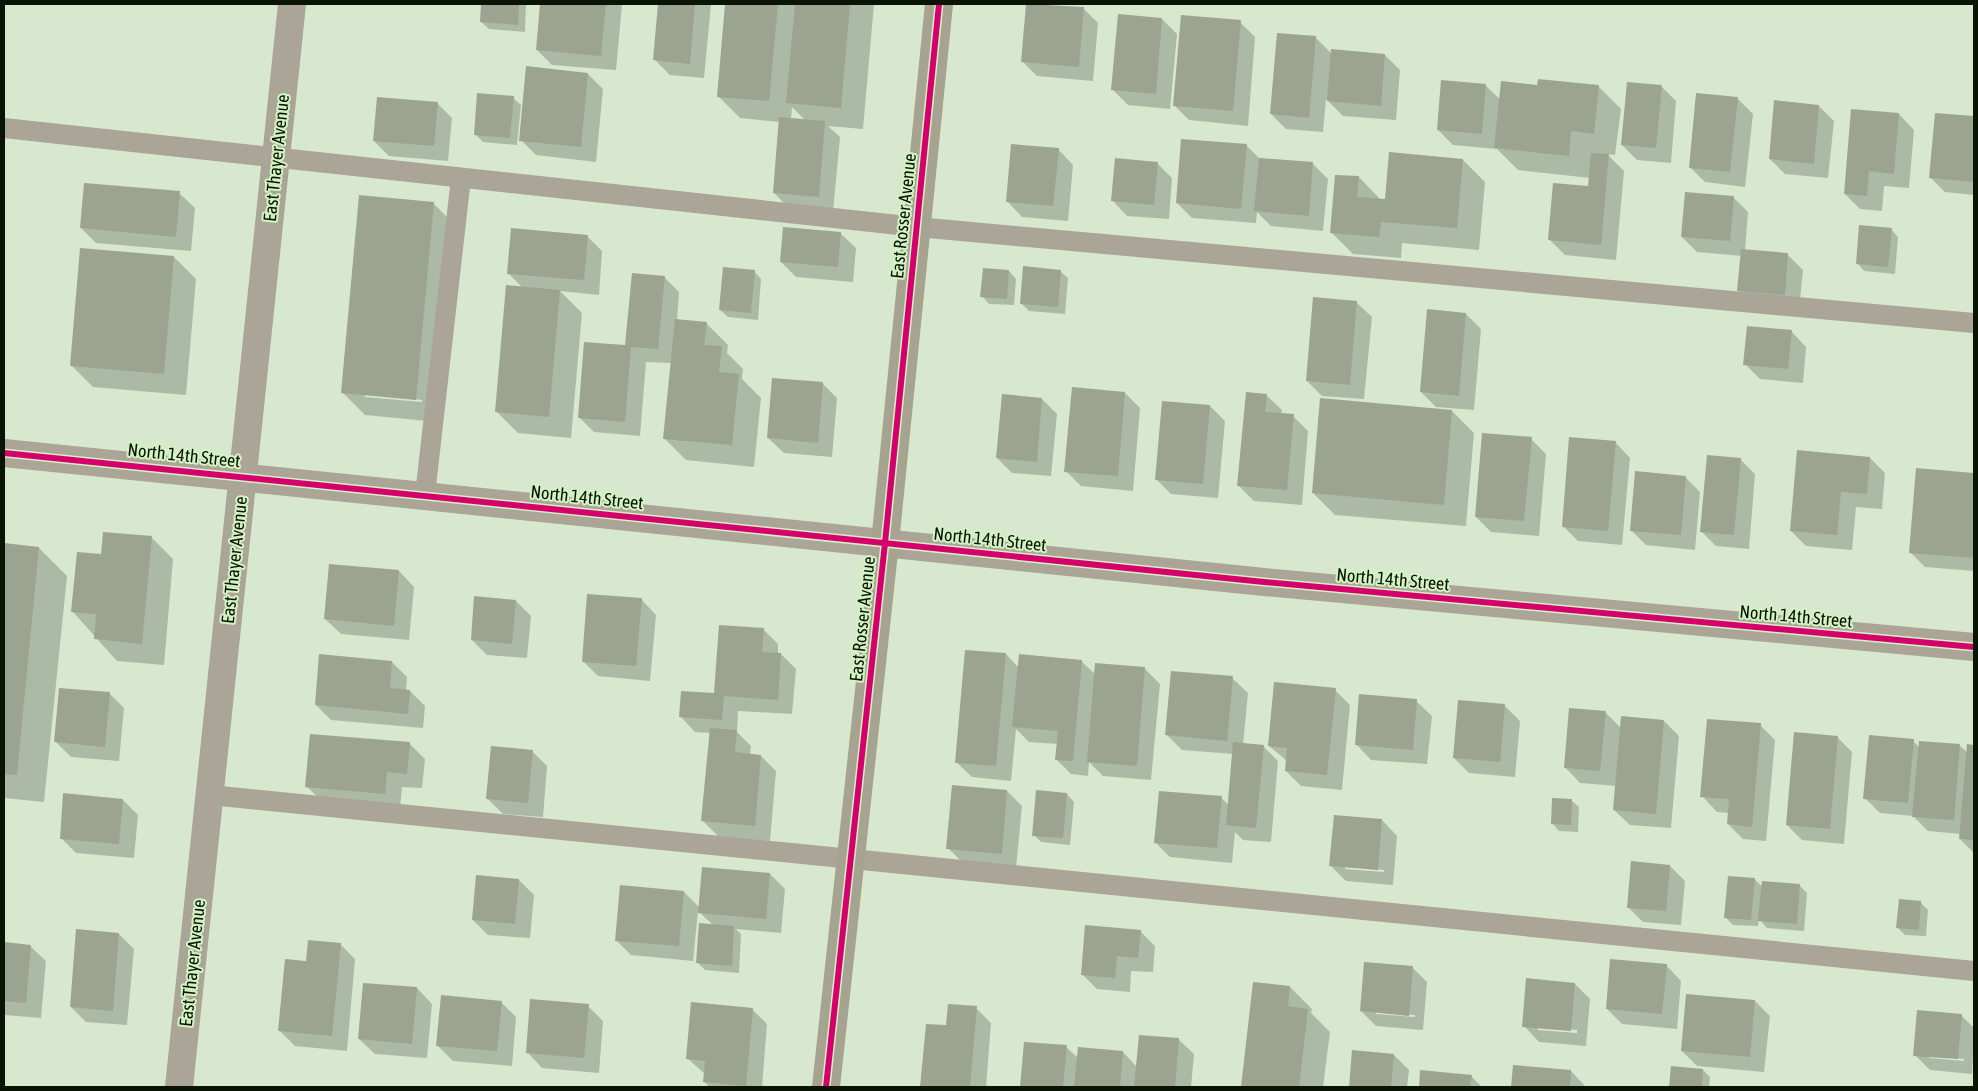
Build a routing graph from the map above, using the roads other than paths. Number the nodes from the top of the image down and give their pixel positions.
1 (292, 4) edge
2 (939, 4) edge
3 (4, 128) edge
4 (276, 158) junction
5 (461, 178) junction
6 (917, 227) junction
7 (1974, 323) edge
8 (4, 453) edge
9 (243, 476) junction
10 (425, 495) junction
11 (885, 543) junction
12 (1974, 647) edge
13 (210, 795) junction
14 (850, 858) junction
15 (1974, 971) edge
16 (179, 1087) edge
17 (826, 1087) edge

1 - 4 street, East Thayer Avenue
2 - 6 street, East Rosser Avenue
3 - 4 lane
4 - 5 lane
4 - 9 street, East Thayer Avenue
5 - 6 lane
5 - 10 lane
6 - 7 lane
6 - 11 street, East Rosser Avenue
8 - 9 street, North 14th Street
9 - 10 street, North 14th Street
9 - 13 street, East Thayer Avenue
10 - 11 street, North 14th Street
11 - 12 street, North 14th Street
11 - 14 street, East Rosser Avenue
13 - 14 lane
13 - 16 street, East Thayer Avenue
14 - 15 lane
14 - 17 street, East Rosser Avenue

